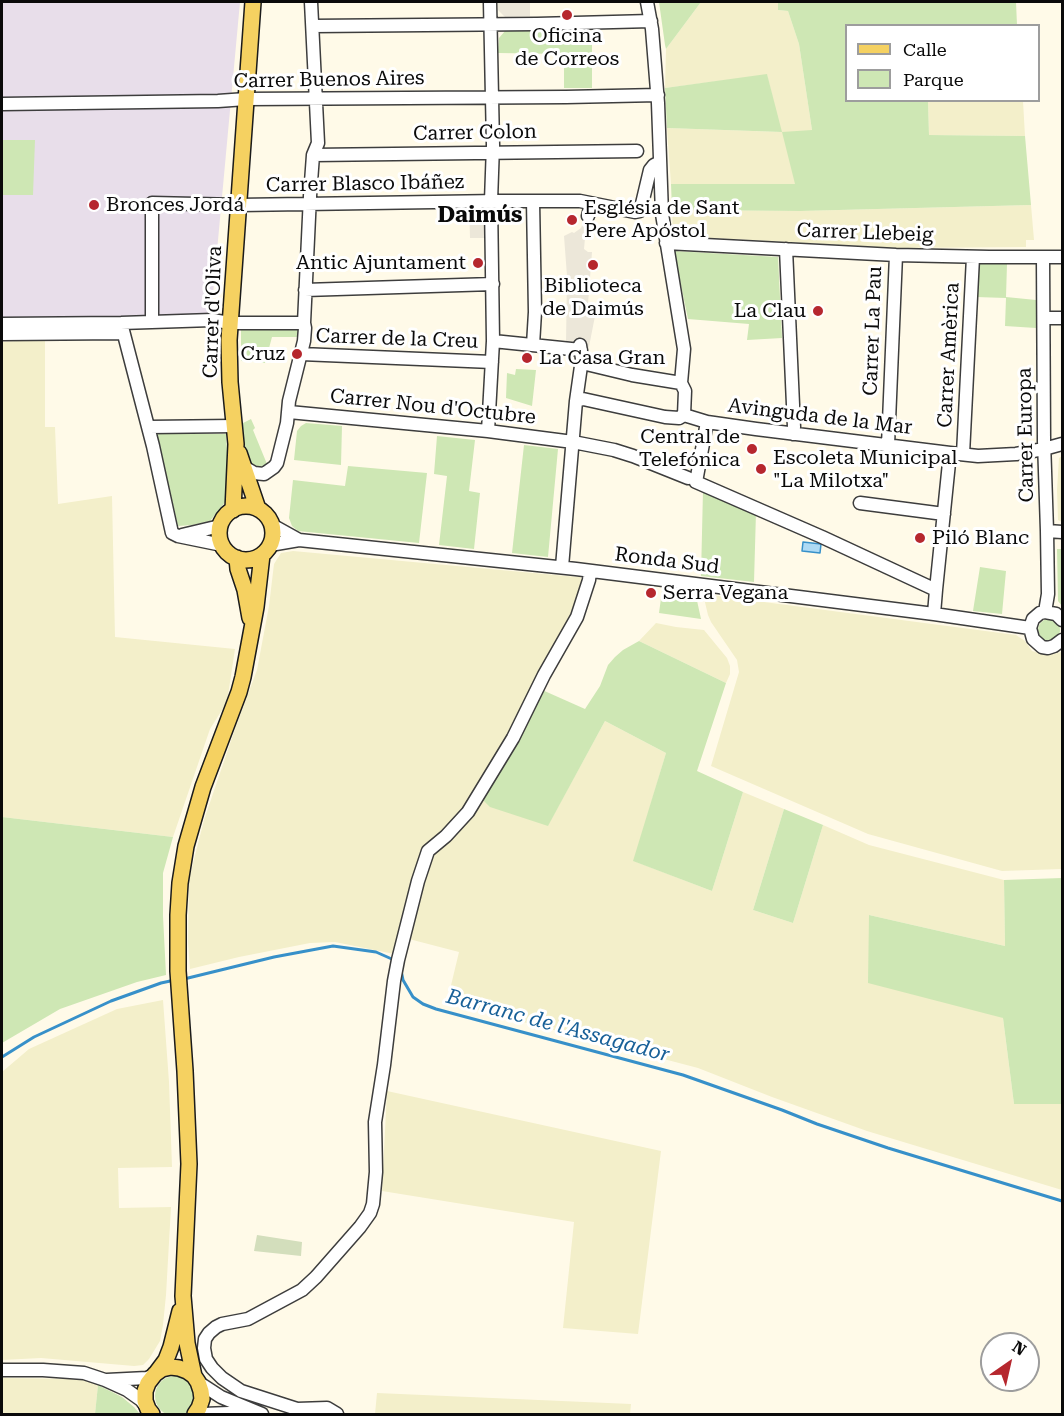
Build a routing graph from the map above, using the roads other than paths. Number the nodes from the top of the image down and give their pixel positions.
1 (253, 2) edge
2 (311, 2) edge
3 (490, 2) edge
4 (647, 2) edge
5 (651, 21) junction
6 (490, 25) junction
7 (313, 26) junction
8 (658, 96) junction
9 (492, 98) junction
10 (246, 99) junction
11 (317, 99) junction
12 (2, 104) edge
13 (637, 151) dead end
14 (492, 153) junction
15 (313, 155) junction
16 (660, 162) junction
17 (491, 201) junction
18 (533, 201) junction
19 (232, 205) junction
20 (310, 205) junction
21 (666, 243) junction
22 (786, 249) junction
23 (896, 255) junction
24 (1062, 256) edge
25 (973, 257) junction
26 (1043, 257) junction
27 (493, 284) junction
28 (305, 290) junction
29 (1044, 318) junction
30 (1062, 318) edge
31 (152, 321) junction
32 (224, 322) junction
33 (304, 323) junction
34 (2, 324) edge
35 (122, 328) junction
36 (2, 334) edge
37 (493, 341) junction
38 (532, 345) junction
39 (301, 354) junction
40 (492, 362) junction
41 (582, 363) junction
42 (681, 383) junction
43 (576, 401) junction
44 (289, 412) junction
45 (684, 415) junction
46 (707, 422) junction
47 (149, 426) junction
48 (235, 426) junction
49 (488, 431) junction
50 (793, 434) junction
51 (573, 441) junction
52 (236, 444) junction
53 (1062, 444) edge
54 (888, 445) junction
55 (1044, 449) junction
56 (950, 453) junction
57 (963, 454) junction
58 (244, 467) junction
59 (692, 480) junction
60 (860, 503) dead end
61 (258, 509) junction
62 (233, 510) junction
63 (944, 514) junction
64 (272, 525) junction
65 (220, 526) junction
66 (1047, 531) junction
67 (1062, 532) edge
68 (178, 536) junction
69 (300, 540) junction
70 (222, 545) junction
71 (266, 550) junction
72 (237, 558) junction
73 (562, 567) junction
74 (590, 571) junction
75 (936, 590) junction
76 (1045, 612) junction
77 (934, 614) junction
78 (1062, 620) edge
79 (251, 627) junction
80 (1030, 628) junction
81 (1062, 640) edge
82 (183, 1296) junction
83 (2, 1370) edge
84 (154, 1374) junction
85 (196, 1379) junction
86 (105, 1380) junction
87 (150, 1413) edge
88 (195, 1414) edge
89 (203, 1414) edge
90 (246, 1414) edge
91 (262, 1414) edge
92 (337, 1414) edge

1 - 10 main road, Carrer d'Oliva
2 - 7 street
3 - 6 street
4 - 5 street
5 - 6 street
5 - 8 street
6 - 7 street
6 - 9 street
7 - 11 street
8 - 9 street, Carrer Buenos Aires
8 - 16 street
9 - 11 street, Carrer Buenos Aires
9 - 14 street
10 - 11 street, Carrer Buenos Aires
10 - 12 street, Carrer Buenos Aires
10 - 19 main road, Carrer d'Oliva
11 - 15 street
13 - 14 street, Carrer Colon
14 - 15 street, Carrer Colon
14 - 17 street
15 - 20 street
16 - 18 street, Carrer Blasco Ibáñez
16 - 21 street
17 - 18 street, Carrer Blasco Ibáñez
17 - 20 street, Carrer Blasco Ibáñez
17 - 27 street
18 - 38 street
19 - 20 street, Carrer Blasco Ibáñez
19 - 31 street, Carrer Blasco Ibáñez
19 - 32 main road, Carrer d'Oliva
20 - 28 street
21 - 22 street, Carrer Llebeig
21 - 42 street
22 - 23 street, Carrer Llebeig
22 - 50 street
23 - 25 street, Carrer Llebeig
23 - 54 street, Carrer La Pau
24 - 26 street, Carrer Llebeig
25 - 26 street, Carrer Llebeig
25 - 57 street, Carrer Amèrica
26 - 29 street, Carrer Europa
27 - 28 street
27 - 37 street
28 - 33 street
29 - 30 street
29 - 55 street, Carrer Europa
31 - 32 street
31 - 35 street
32 - 33 street
32 - 48 main road, Carrer d'Oliva
33 - 39 street
34 - 35 street
35 - 36 street
35 - 47 street
37 - 38 street
37 - 40 street
38 - 41 street
39 - 40 street, Carrer de la Creu
39 - 44 street
40 - 49 street
41 - 42 street
41 - 43 street
42 - 45 street
43 - 45 street, Avinguda de la Mar
43 - 51 street
44 - 49 street, Carrer Nou d'Octubre
44 - 58 street
45 - 46 street, Avinguda de la Mar
46 - 50 street, Avinguda de la Mar
46 - 59 street
47 - 48 street
47 - 68 street
48 - 52 main road, Carrer d'Oliva
49 - 51 street, Carrer Nou d'Octubre
50 - 54 street, Avinguda de la Mar
51 - 59 street, Carrer Nou d'Octubre
51 - 73 street
52 - 58 main road, Carrer d'Oliva
52 - 62 main road, Carrer d'Oliva
53 - 55 street, Avinguda de la Mar
54 - 56 street, Avinguda de la Mar
55 - 57 street, Avinguda de la Mar
55 - 66 street, Carrer Europa
56 - 57 street, Avinguda de la Mar
56 - 63 street
58 - 61 main road, Carrer d'Oliva
59 - 75 street, Carrer Nou d'Octubre
60 - 63 street
61 - 62 main road
61 - 64 main road
62 - 65 main road
63 - 75 street
64 - 69 street
64 - 71 main road
65 - 68 street
65 - 70 main road
66 - 67 street
66 - 76 street, Carrer Europa
68 - 70 street
69 - 71 street
69 - 73 street, Ronda Sud
70 - 72 main road
71 - 72 main road
71 - 79 main road
72 - 79 main road
73 - 74 street, Ronda Sud
74 - 77 street, Ronda Sud
74 - 92 street
75 - 77 street
76 - 78 street
76 - 80 street
77 - 80 street, Ronda Sud
79 - 82 main road
80 - 81 street
82 - 84 main road
82 - 85 main road
83 - 86 street
84 - 85 main road
84 - 86 street
84 - 87 main road
85 - 88 main road
85 - 91 street
86 - 87 street
89 - 90 street

